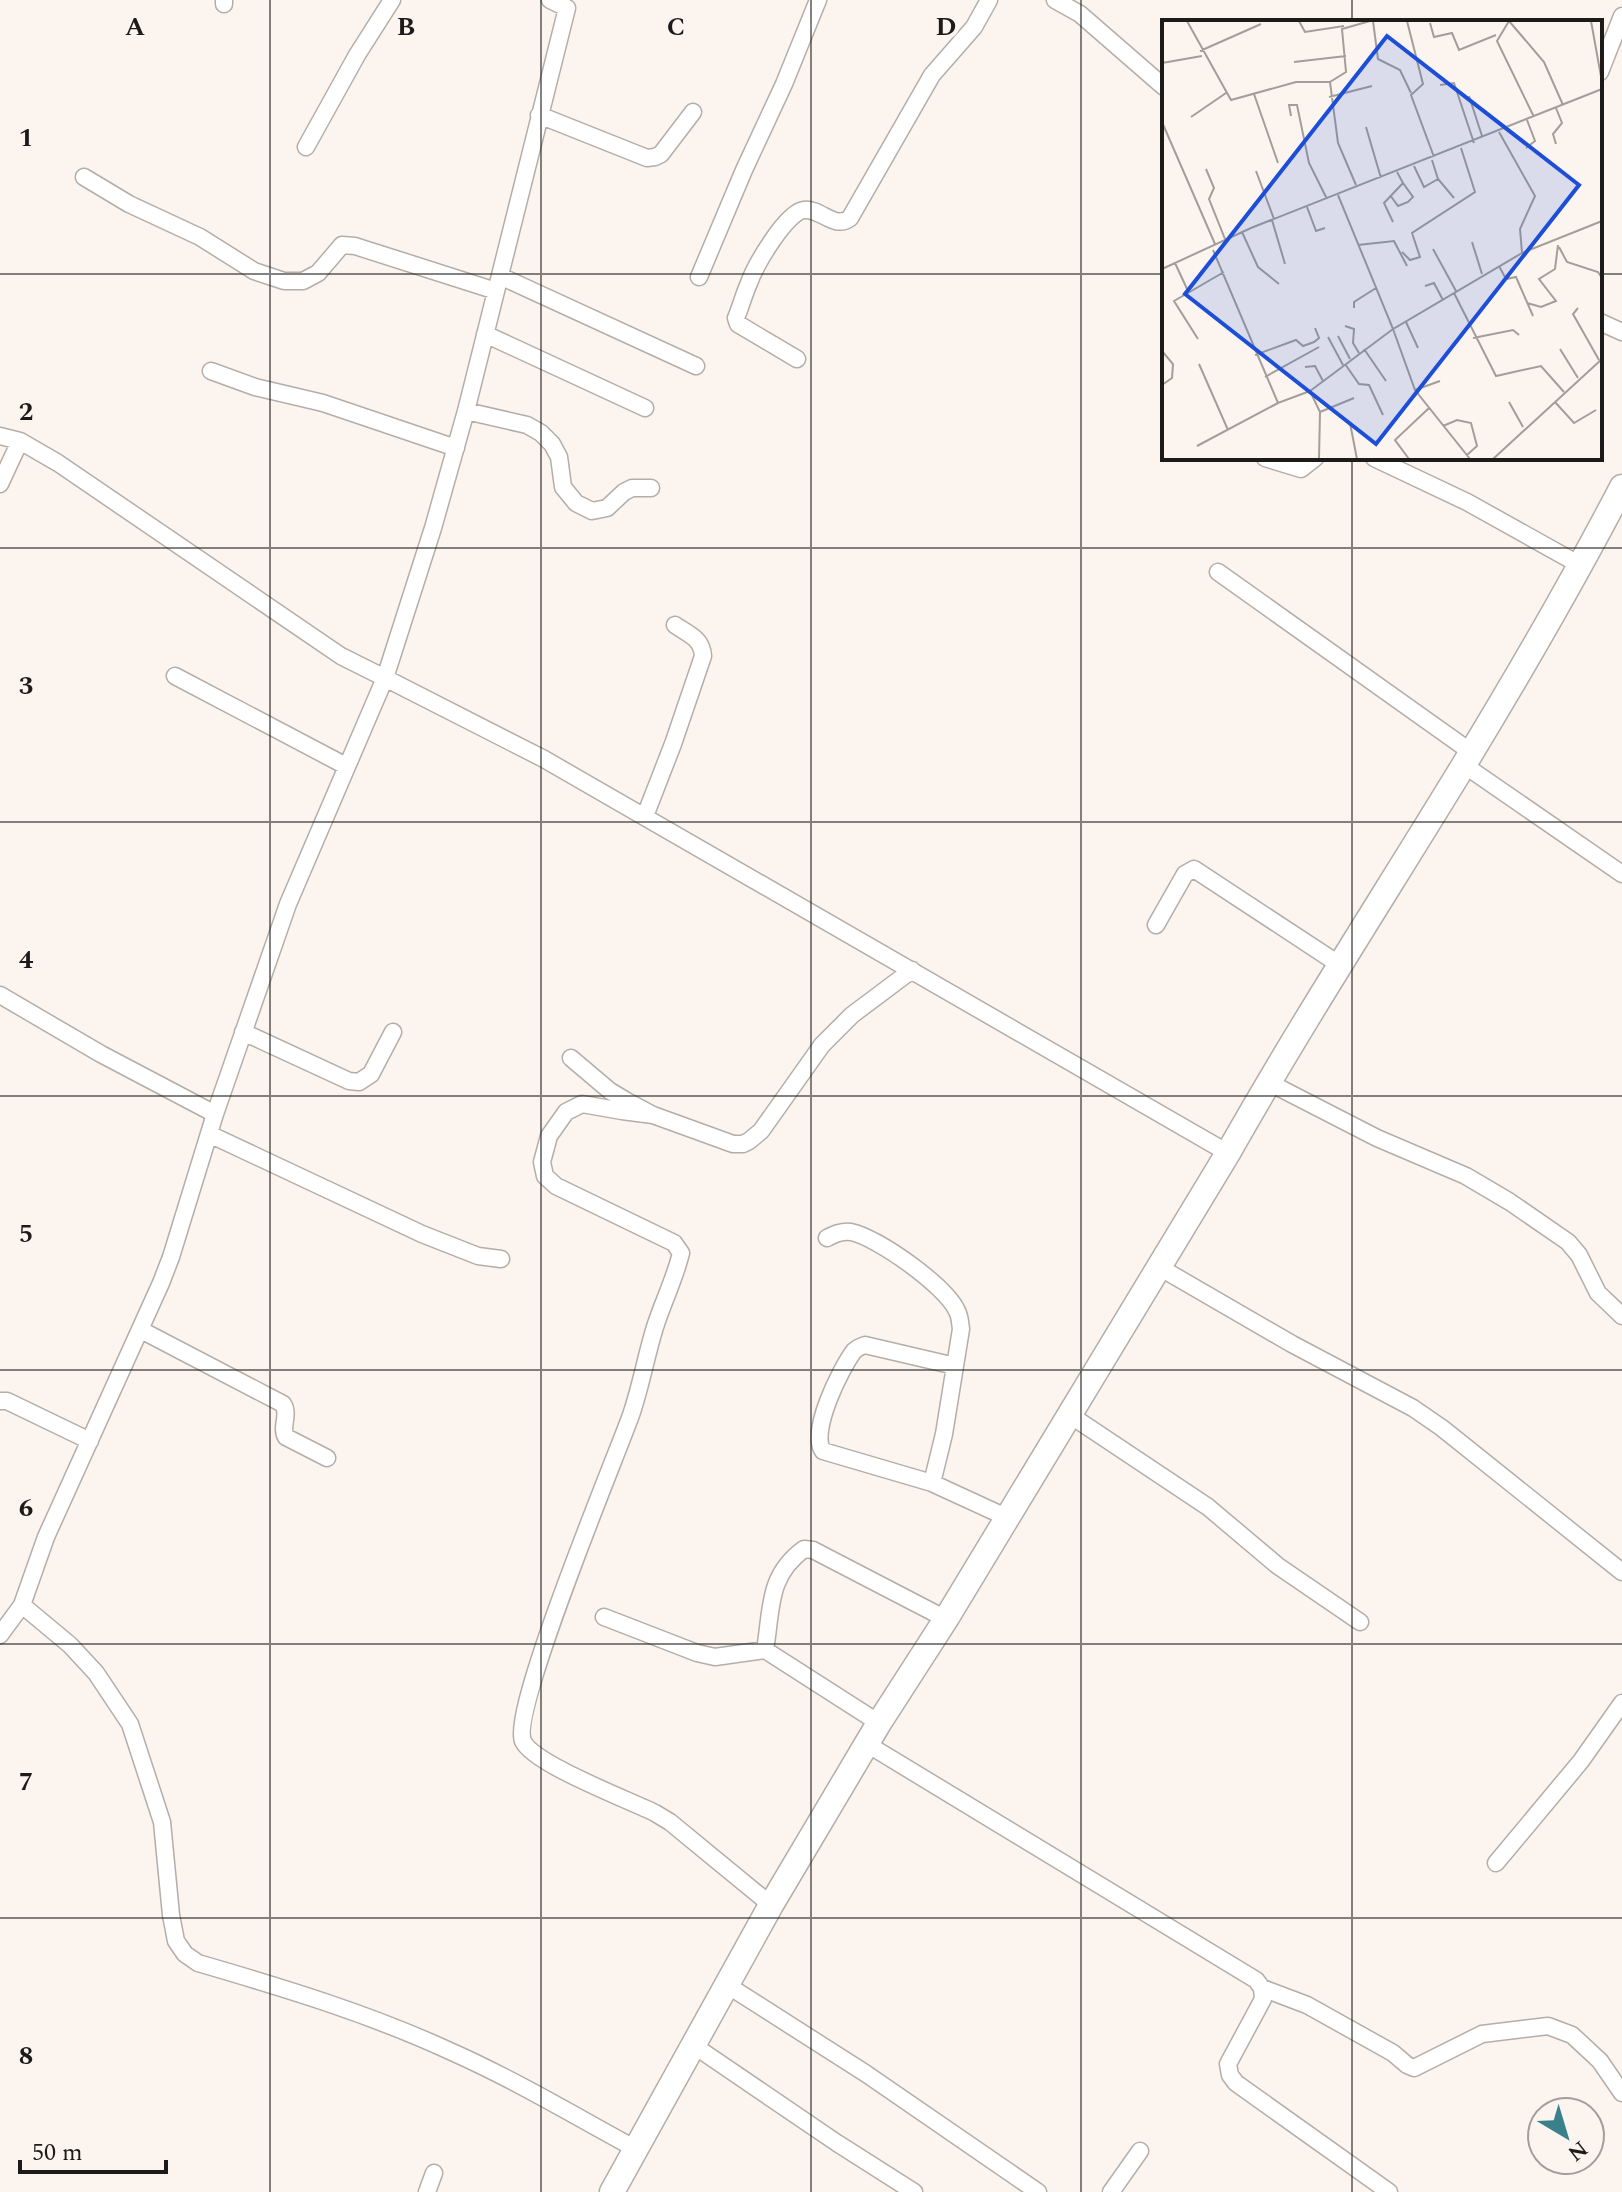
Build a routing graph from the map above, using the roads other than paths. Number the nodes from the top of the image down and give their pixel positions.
1 (392, 0) edge
2 (550, 0) edge
3 (818, 0) edge
4 (989, 0) edge
5 (1055, 0) edge
6 (570, 4) edge
7 (1620, 26) edge
8 (1602, 67) edge
9 (1162, 85) edge
10 (693, 112) dead end
11 (539, 115) junction
12 (306, 147) dead end
13 (84, 177) dead end
14 (699, 277) dead end
15 (498, 284) junction
16 (1602, 323) edge
17 (1622, 332) edge
18 (485, 334) junction
19 (797, 359) dead end
20 (696, 366) dead end
21 (211, 371) dead end
22 (645, 408) dead end
23 (466, 411) junction
24 (0, 436) edge
25 (20, 441) junction
26 (456, 448) junction
27 (1270, 460) edge
28 (1312, 460) edge
29 (1378, 460) edge
30 (0, 484) edge
31 (1622, 487) edge
32 (651, 488) dead end
33 (1580, 565) junction
34 (1218, 572) dead end
35 (675, 625) dead end
36 (175, 676) dead end
37 (385, 678) junction
38 (1468, 759) junction
39 (346, 766) junction
40 (645, 816) junction
41 (1622, 874) edge
42 (1156, 925) dead end
43 (1340, 965) junction
44 (912, 970) junction
45 (0, 995) edge
46 (243, 1032) junction
47 (393, 1032) dead end
48 (571, 1058) dead end
49 (1268, 1082) junction
50 (215, 1114) junction
51 (653, 1115) junction
52 (209, 1134) junction
53 (1228, 1153) junction
54 (827, 1238) dead end
55 (501, 1259) dead end
56 (1159, 1267) junction
57 (1622, 1316) edge
58 (141, 1330) junction
59 (955, 1366) junction
60 (0, 1401) edge
61 (1070, 1415) junction
62 (90, 1441) junction
63 (327, 1458) dead end
64 (932, 1483) junction
65 (1008, 1518) junction
66 (1622, 1572) edge
67 (22, 1605) junction
68 (604, 1617) dead end
69 (946, 1619) junction
70 (1360, 1622) dead end
71 (0, 1635) edge
72 (765, 1650) junction
73 (1622, 1703) edge
74 (873, 1734) junction
75 (1496, 1863) dead end
76 (771, 1905) junction
77 (727, 1985) junction
78 (1262, 1988) junction
79 (693, 2045) junction
80 (1622, 2093) edge
81 (636, 2149) junction
82 (1140, 2151) dead end
83 (434, 2173) dead end
84 (427, 2192) edge
85 (612, 2192) edge
86 (914, 2192) edge
87 (1038, 2192) edge
88 (1111, 2192) edge
89 (1389, 2192) edge

1 - 12 street
2 - 6 street
3 - 14 street
4 - 19 street
5 - 9 street
6 - 11 street
7 - 8 street
10 - 11 street
11 - 15 street
13 - 15 street
15 - 18 street
15 - 20 street
16 - 17 street
18 - 22 street
18 - 23 street
21 - 26 street
23 - 26 street
23 - 32 street
24 - 25 street
25 - 30 street
25 - 37 street
26 - 37 street
27 - 28 street
29 - 33 street
31 - 33 main road
33 - 38 main road
34 - 38 street
35 - 40 street
36 - 39 street
37 - 39 street
37 - 40 street
38 - 41 street
38 - 43 main road
39 - 46 street
40 - 44 street
42 - 43 street
43 - 49 main road
44 - 51 street
44 - 53 street
45 - 50 street
46 - 47 street
46 - 50 street
48 - 51 street
49 - 53 main road
49 - 57 street
50 - 52 street
51 - 76 street
52 - 55 street
52 - 58 street
53 - 56 main road
54 - 59 street
56 - 61 main road
56 - 66 street
58 - 62 street
58 - 63 street
59 - 64 street
59 - 64 street
60 - 62 street
61 - 65 main road
61 - 70 street
62 - 67 street
64 - 65 street
65 - 69 main road
67 - 71 street
67 - 81 street
68 - 72 street
69 - 72 street
69 - 74 main road
72 - 74 street
73 - 75 street
74 - 76 main road
74 - 78 street
76 - 77 main road
77 - 79 main road
77 - 87 street
78 - 80 street
78 - 89 street
79 - 81 main road
79 - 86 street
81 - 85 main road
82 - 88 street
83 - 84 street

